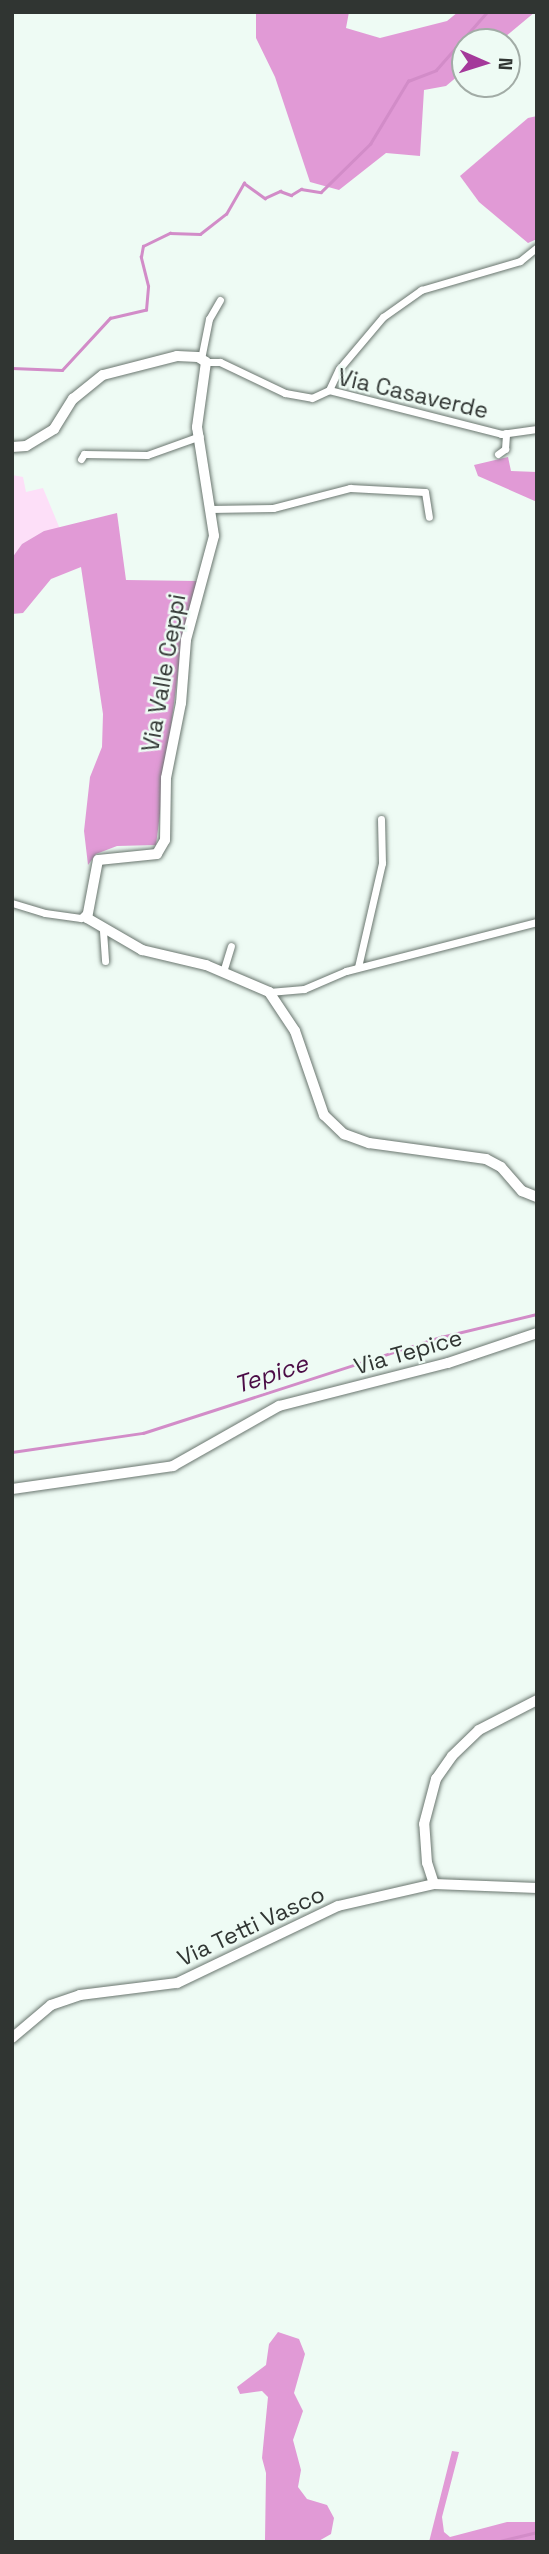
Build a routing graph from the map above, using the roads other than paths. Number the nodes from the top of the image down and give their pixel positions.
1 (537, 247) edge
2 (220, 300) dead end
3 (204, 361) junction
4 (329, 390) junction
5 (537, 429) edge
6 (506, 433) junction
7 (200, 436) junction
8 (12, 447) edge
9 (498, 454) dead end
10 (81, 459) dead end
11 (210, 509) junction
12 (429, 517) dead end
13 (381, 819) dead end
14 (12, 903) edge
15 (86, 913) junction
16 (537, 922) edge
17 (103, 931) junction
18 (231, 946) dead end
19 (105, 961) dead end
20 (358, 968) junction
21 (223, 972) junction
22 (269, 992) junction
23 (537, 1197) edge
24 (537, 1333) edge
25 (12, 1489) edge
26 (537, 1700) edge
27 (434, 1884) junction
28 (537, 1888) edge
29 (12, 2038) edge

1 - 4 street
2 - 3 street
3 - 4 street, Via Casaverde
3 - 7 street, Via Valle Ceppi
3 - 8 street
4 - 6 street, Via Casaverde
5 - 6 street, Via Casaverde
6 - 9 street
7 - 10 street
7 - 11 street, Via Valle Ceppi
11 - 12 street
11 - 15 street, Via Valle Ceppi
13 - 20 street
14 - 15 street
15 - 17 street
16 - 20 street
17 - 19 street
17 - 21 street
18 - 21 street
20 - 22 street
21 - 22 street
22 - 23 street
24 - 25 street, Via Tepice
26 - 27 street
27 - 28 street, Via Tetti Vasco
27 - 29 street, Via Tetti Vasco

